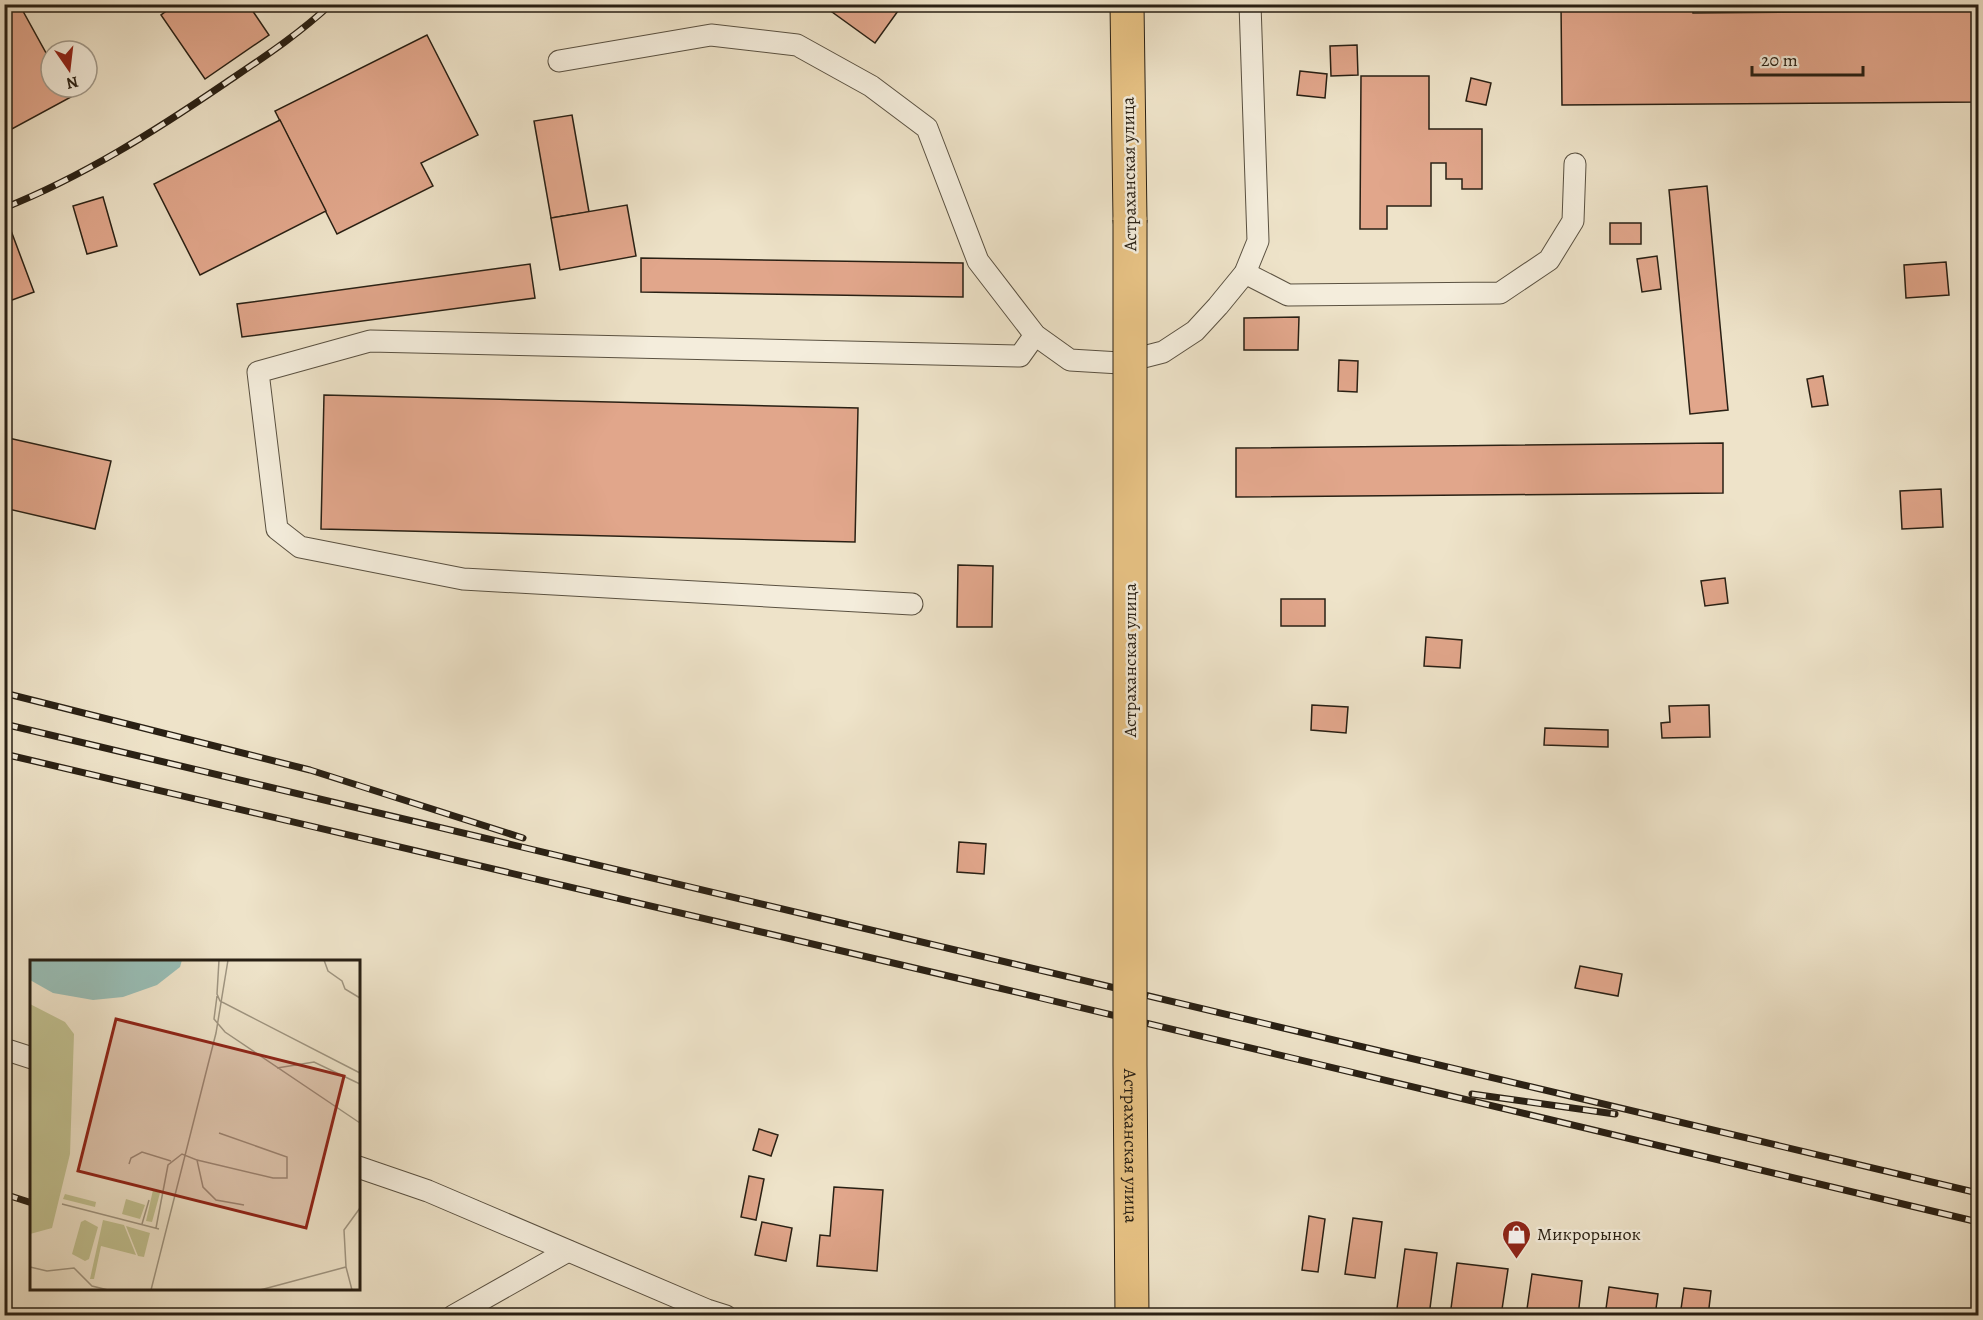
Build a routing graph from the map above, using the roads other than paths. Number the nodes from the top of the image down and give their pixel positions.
1 (1127, 4) edge
2 (1250, 4) edge
3 (560, 61) dead end
4 (1575, 164) dead end
5 (1245, 273) junction
6 (1035, 335) junction
7 (912, 604) dead end
8 (4, 1049) edge
9 (30, 1057) edge
10 (360, 1168) edge
11 (568, 1251) junction
12 (453, 1316) edge
13 (726, 1316) edge
14 (1132, 1316) edge

1 - 14 main road, Астраханская улица, bridge
2 - 5 lane
3 - 6 lane
4 - 5 lane
5 - 6 lane
6 - 7 lane
8 - 9 lane
10 - 11 lane
11 - 12 lane
11 - 13 lane

